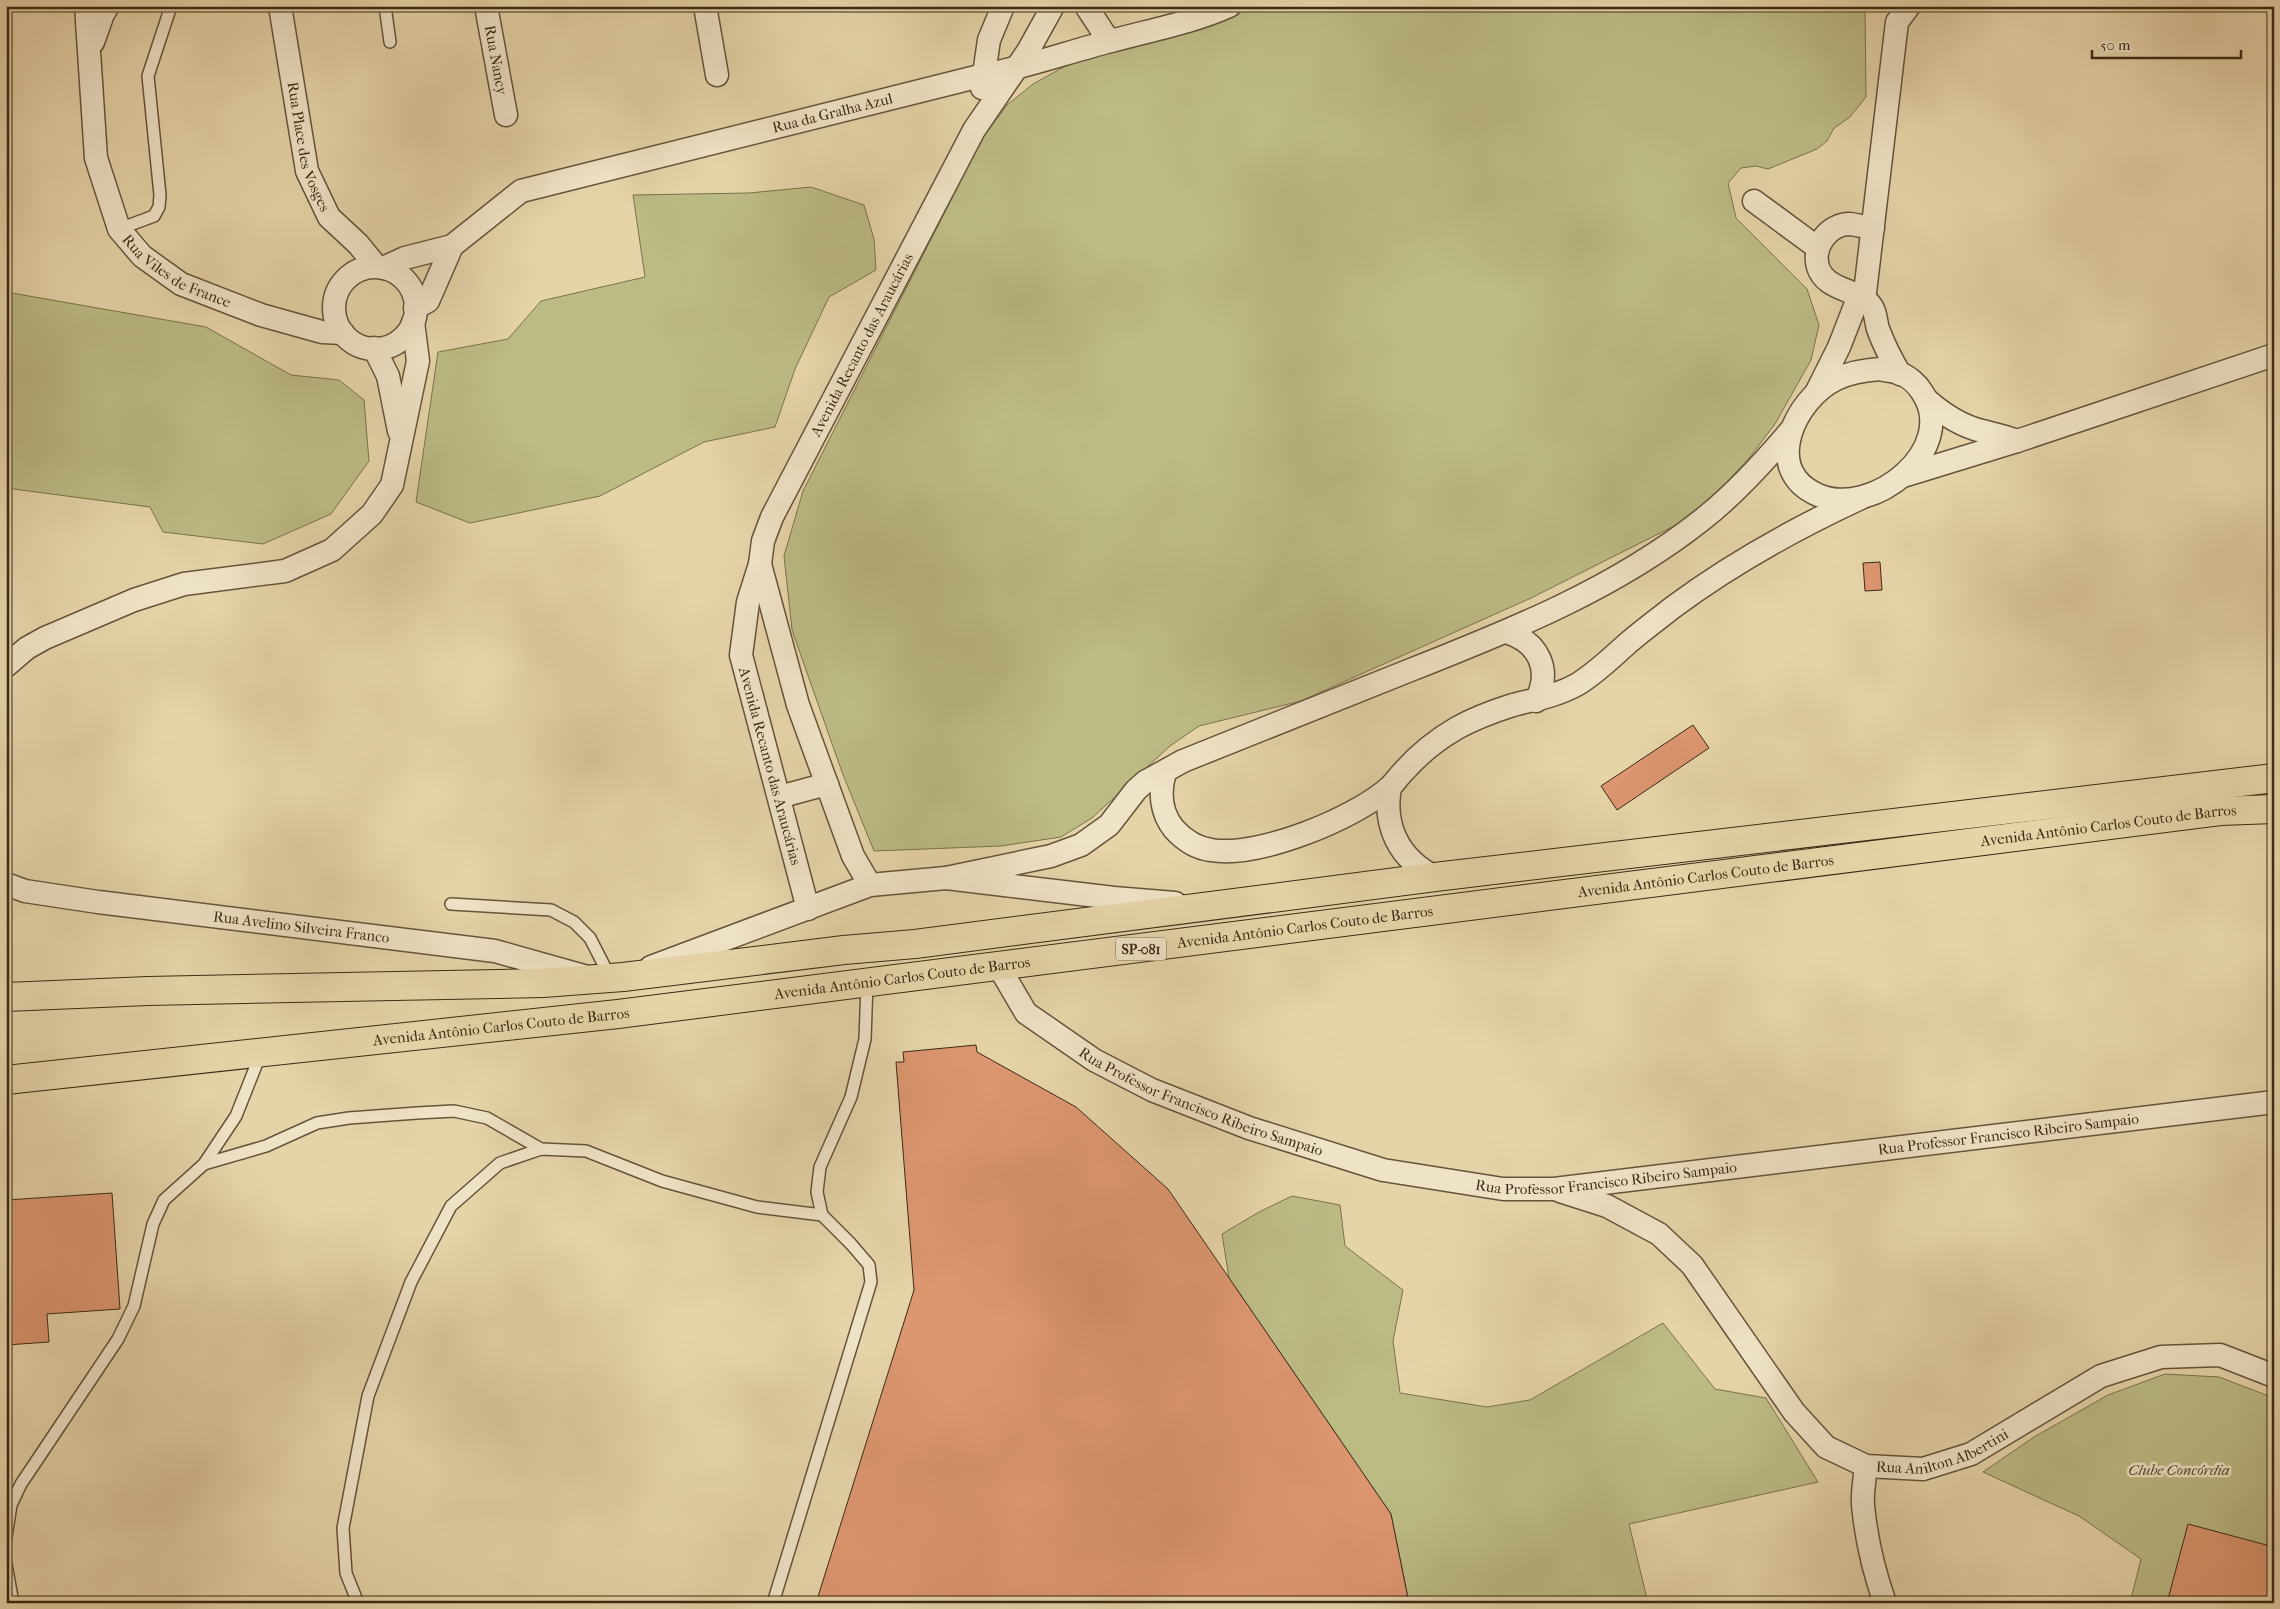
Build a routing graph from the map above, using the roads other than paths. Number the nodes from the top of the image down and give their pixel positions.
1 (86, 6) edge
2 (108, 6) edge
3 (171, 6) edge
4 (280, 6) edge
5 (385, 6) edge
6 (486, 6) edge
7 (705, 6) edge
8 (1003, 6) edge
9 (1053, 6) edge
10 (1086, 6) edge
11 (1229, 6) edge
12 (1898, 11) edge
13 (1109, 41) junction
14 (390, 42) dead end
15 (90, 50) junction
16 (1016, 69) junction
17 (717, 74) dead end
18 (984, 74) junction
19 (506, 115) dead end
20 (974, 130) junction
21 (1754, 201) dead end
22 (1873, 228) junction
23 (118, 229) junction
24 (452, 246) junction
25 (1818, 248) junction
26 (379, 267) junction
27 (1864, 301) junction
28 (414, 315) junction
29 (343, 333) junction
30 (374, 348) junction
31 (2274, 355) edge
32 (1900, 374) junction
33 (1816, 393) junction
34 (1927, 400) junction
35 (1790, 430) junction
36 (2017, 441) junction
37 (401, 442) junction
38 (1903, 476) junction
39 (1861, 498) junction
40 (760, 564) junction
41 (1506, 632) junction
42 (28, 648) junction
43 (6, 656) edge
44 (6, 666) edge
45 (1536, 701) junction
46 (1165, 772) junction
47 (2274, 778) edge
48 (827, 784) junction
49 (1390, 787) junction
50 (779, 797) junction
51 (2274, 809) edge
52 (1435, 877) junction
53 (946, 878) junction
54 (6, 884) edge
55 (870, 885) junction
56 (451, 904) dead end
57 (1208, 906) junction
58 (808, 909) junction
59 (999, 967) junction
60 (609, 978) junction
61 (867, 983) junction
62 (6, 997) edge
63 (262, 1053) junction
64 (6, 1080) edge
65 (2274, 1102) edge
66 (541, 1149) junction
67 (204, 1164) junction
68 (1554, 1189) junction
69 (822, 1215) junction
70 (2274, 1376) edge
71 (1866, 1466) junction
72 (6, 1537) edge
73 (6, 1564) edge
74 (13, 1603) edge
75 (358, 1603) edge
76 (773, 1603) edge
77 (1886, 1603) edge

1 - 15 street, Rua Viles de France
2 - 15 street
3 - 23 lane
4 - 26 street, Rua Place des Vosges
5 - 14 lane
6 - 19 street, Rua Nancy
7 - 17 street
8 - 18 street, Avenida Recanto das Araucárias
9 - 16 street, Avenida Recanto das Araucárias
10 - 13 street
11 - 13 street, Rua da Gralha Azul
12 - 22 street
13 - 16 street, Rua da Gralha Azul
15 - 23 street, Rua Viles de France
16 - 18 street, Rua da Gralha Azul
16 - 20 street, Avenida Recanto das Araucárias
18 - 20 street, Avenida Recanto das Araucárias
18 - 24 street, Rua da Gralha Azul
20 - 40 street, Avenida Recanto das Araucárias
21 - 25 street
22 - 25 street
22 - 27 street
23 - 29 street, Rua Viles de France
24 - 26 street, Rua da Gralha Azul
24 - 28 street, Rua da Gralha Azul
25 - 27 street
26 - 28 street
26 - 29 street
27 - 32 street
27 - 33 street
28 - 30 street
28 - 37 street
29 - 30 street
30 - 37 street
31 - 36 street
32 - 33 street
32 - 34 street
33 - 35 street
34 - 36 street
34 - 38 street
35 - 39 street
35 - 41 street
36 - 38 street
37 - 42 street
38 - 39 street
39 - 45 street
40 - 48 street, Avenida Recanto das Araucárias
40 - 50 street, Avenida Recanto das Araucárias
41 - 45 street
41 - 46 street
42 - 43 street
42 - 44 street
45 - 49 street
46 - 49 street
46 - 53 street
47 - 52 main road, Avenida Antônio Carlos Couto de Barros / SP-081
48 - 50 street
48 - 55 street, Avenida Recanto das Araucárias
49 - 52 street
50 - 58 street, Avenida Recanto das Araucárias
51 - 59 main road, Avenida Antônio Carlos Couto de Barros / SP-081
52 - 57 main road, Avenida Antônio Carlos Couto de Barros / SP-081
53 - 55 street
53 - 57 street
54 - 60 street, Rua Avelino Silveira Franco
55 - 58 street
56 - 60 lane
57 - 60 main road, Avenida Antônio Carlos Couto de Barros / SP-081
58 - 60 street
59 - 61 main road, Avenida Antônio Carlos Couto de Barros / SP-081
59 - 68 street, Rua Professor Francisco Ribeiro Sampaio
60 - 62 main road, Avenida Antônio Carlos Couto de Barros / SP-081
61 - 63 main road, Avenida Antônio Carlos Couto de Barros / SP-081
61 - 69 lane
63 - 64 main road, Avenida Antônio Carlos Couto de Barros / SP-081
63 - 67 lane
65 - 68 street, Rua Professor Francisco Ribeiro Sampaio
66 - 67 lane
66 - 69 lane
66 - 75 lane
67 - 72 lane
68 - 71 street, Rua Anilton Albertini
69 - 76 lane
70 - 71 street, Rua Anilton Albertini
71 - 77 street
73 - 74 lane

